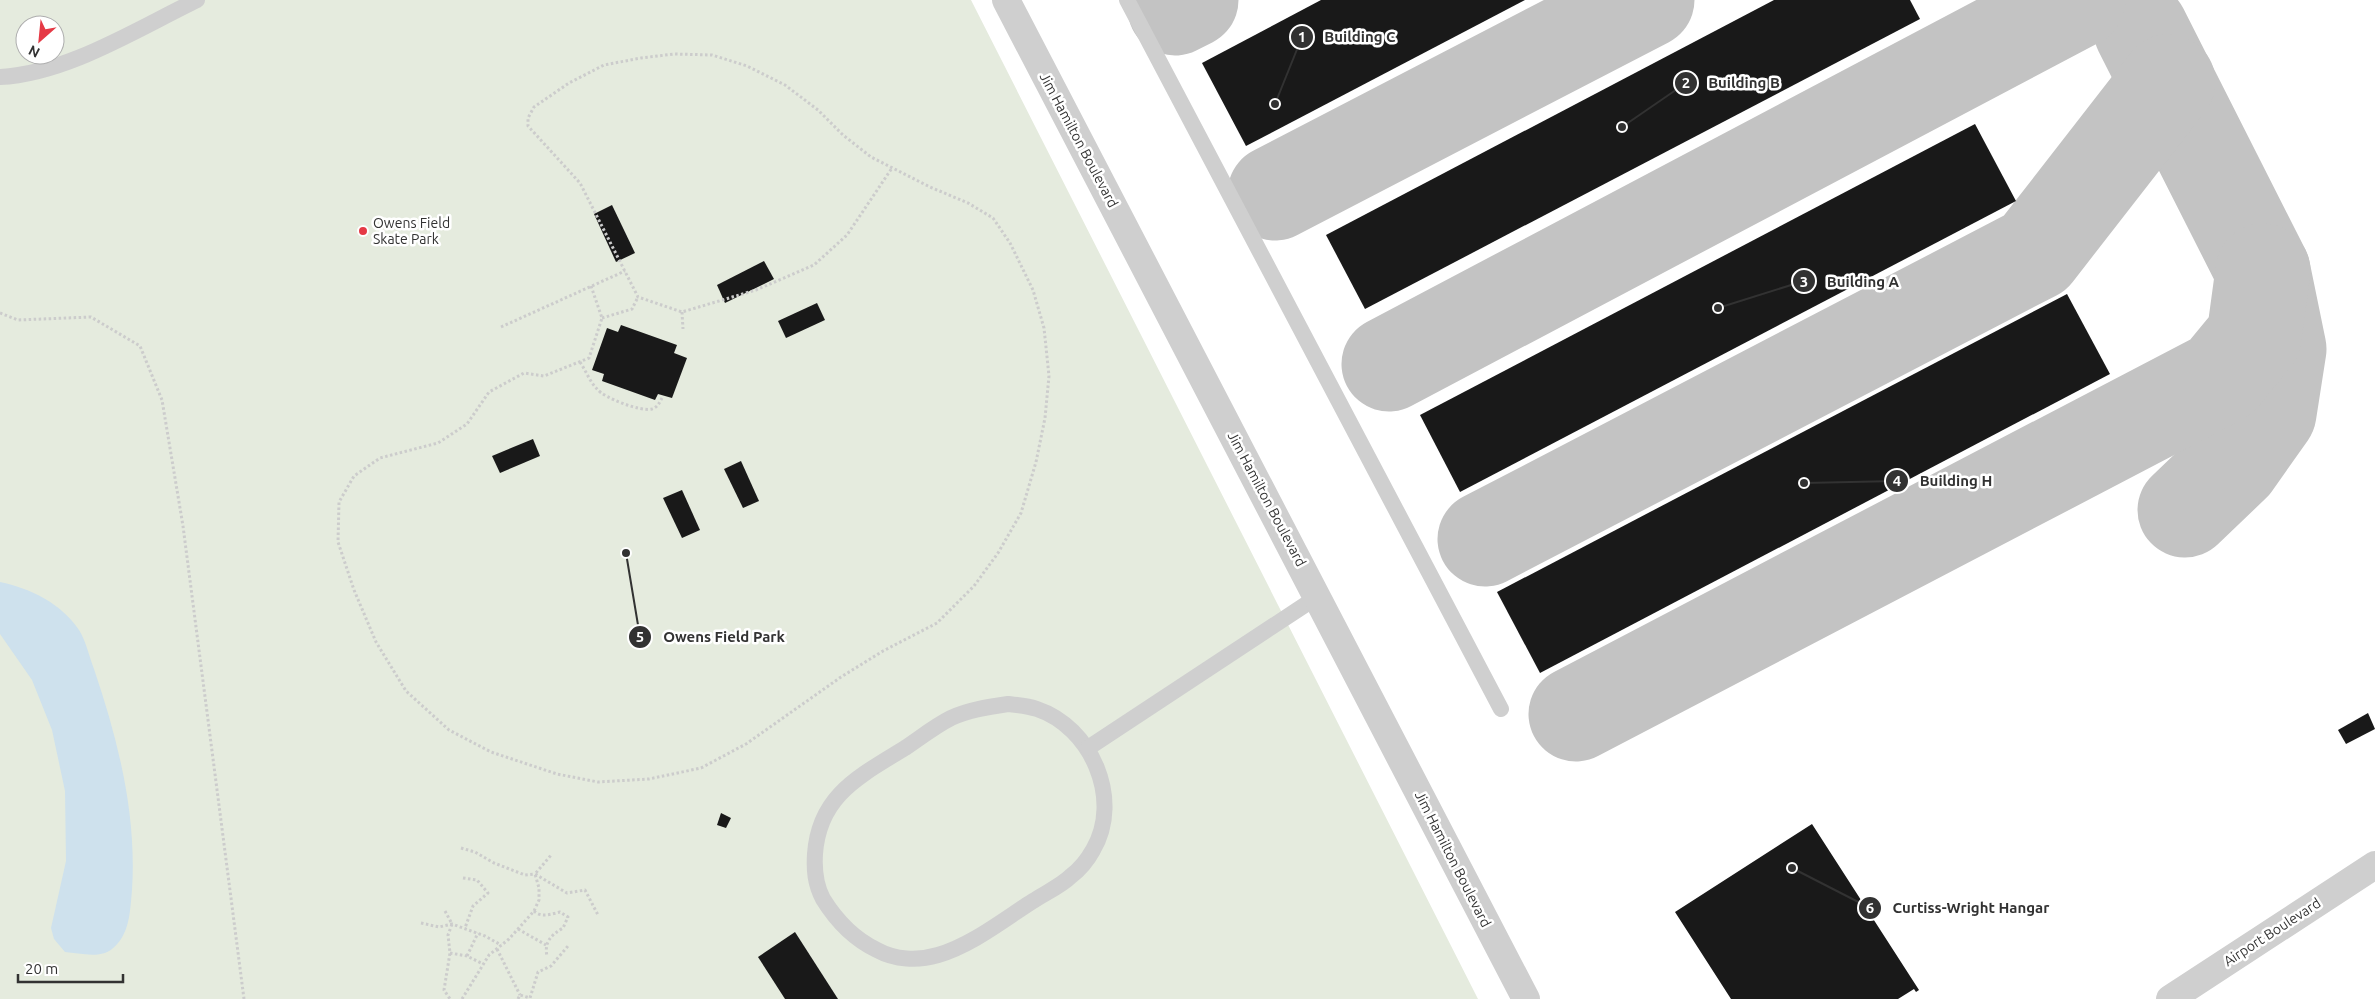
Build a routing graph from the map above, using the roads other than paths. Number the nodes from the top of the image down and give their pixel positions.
1 (197, 0) edge
2 (1006, 0) edge
3 (1127, 0) edge
4 (0, 78) edge
5 (1317, 597) junction
6 (1501, 709) dead end
7 (1088, 748) junction
8 (2375, 865) edge
9 (1526, 999) edge
10 (2170, 999) edge

1 - 4 lane
2 - 5 street, Jim Hamilton Boulevard
3 - 6 lane
5 - 7 lane
5 - 9 street, Jim Hamilton Boulevard
7 - 7 lane
8 - 10 street, Airport Boulevard

